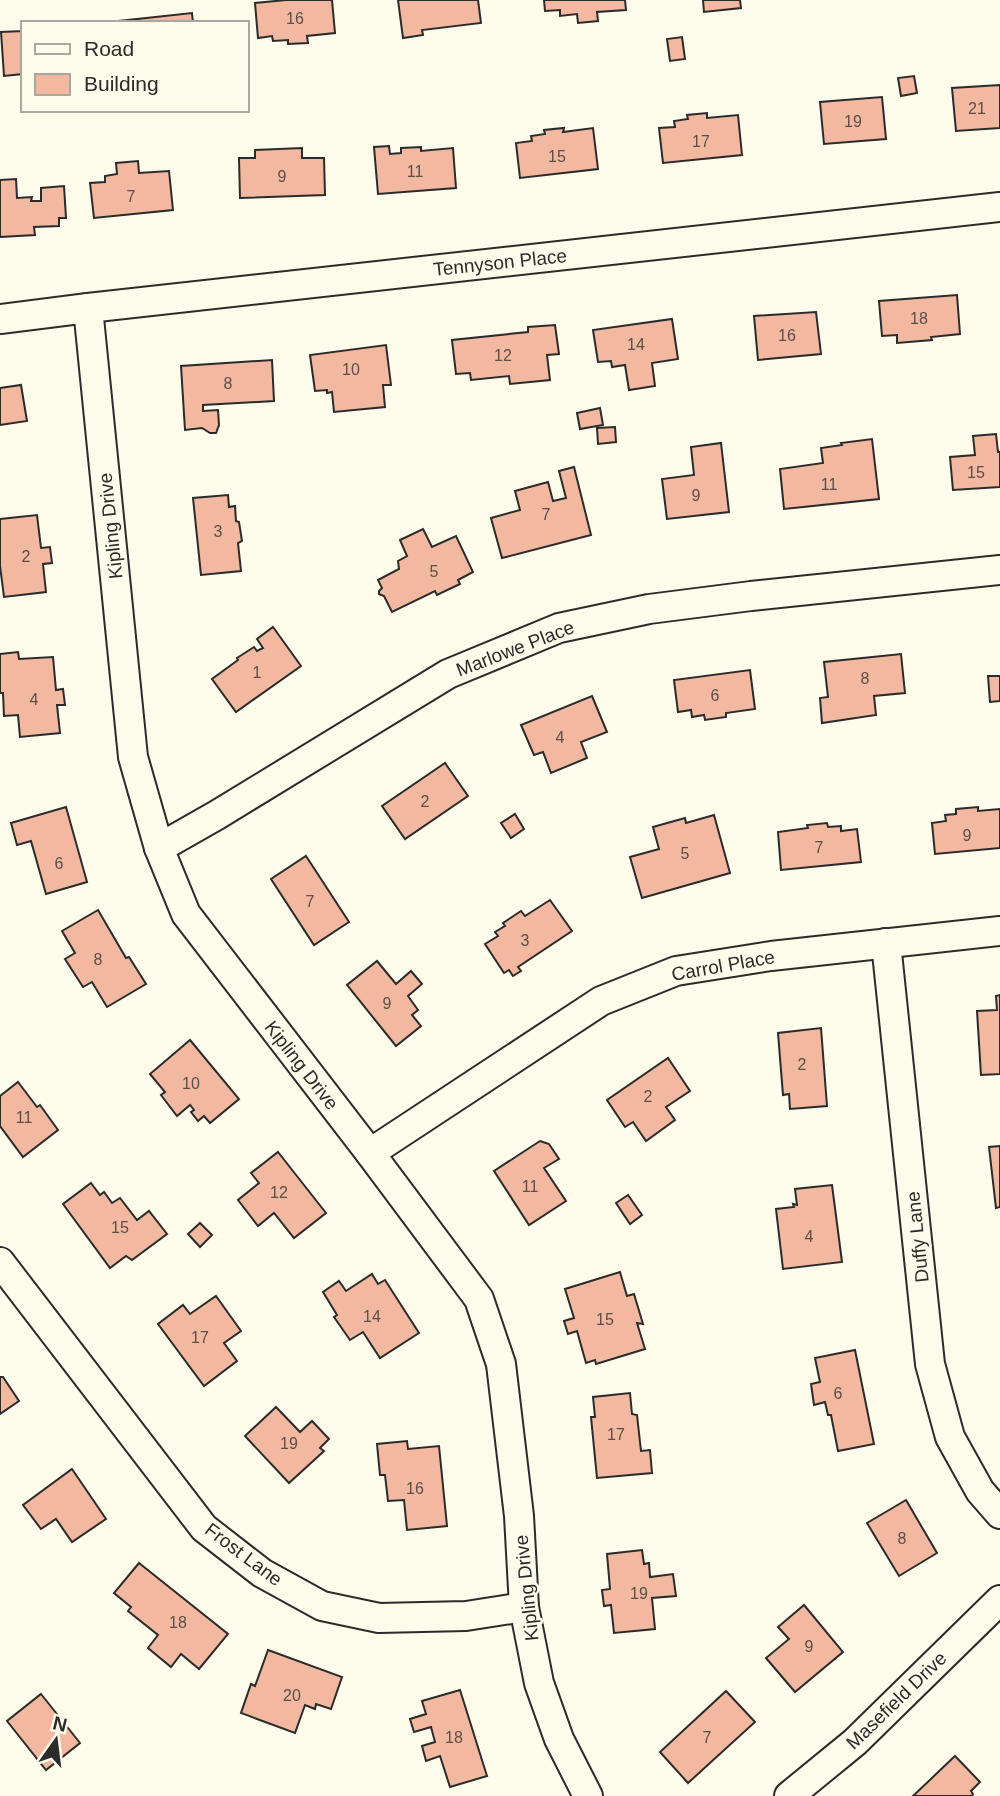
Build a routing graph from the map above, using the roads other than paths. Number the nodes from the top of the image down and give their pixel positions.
1 (1000, 207) edge
2 (88, 307) junction
3 (0, 319) edge
4 (1000, 570) edge
5 (159, 848) junction
6 (1000, 931) edge
7 (886, 943) junction
8 (370, 1153) junction
9 (0, 1262) edge
10 (1000, 1514) edge
11 (1000, 1600) edge
12 (524, 1607) junction
13 (588, 1796) edge
14 (789, 1796) edge

1 - 2 street, Tennyson Place
2 - 3 street, Tennyson Place
2 - 5 street, Kipling Drive
4 - 5 street, Marlowe Place
5 - 8 street, Kipling Drive
6 - 7 street, Carrol Place
7 - 8 street, Carrol Place
7 - 10 street, Duffy Lane
8 - 12 street, Kipling Drive
9 - 12 street, Frost Lane
11 - 14 street, Masefield Drive
12 - 13 street, Kipling Drive

